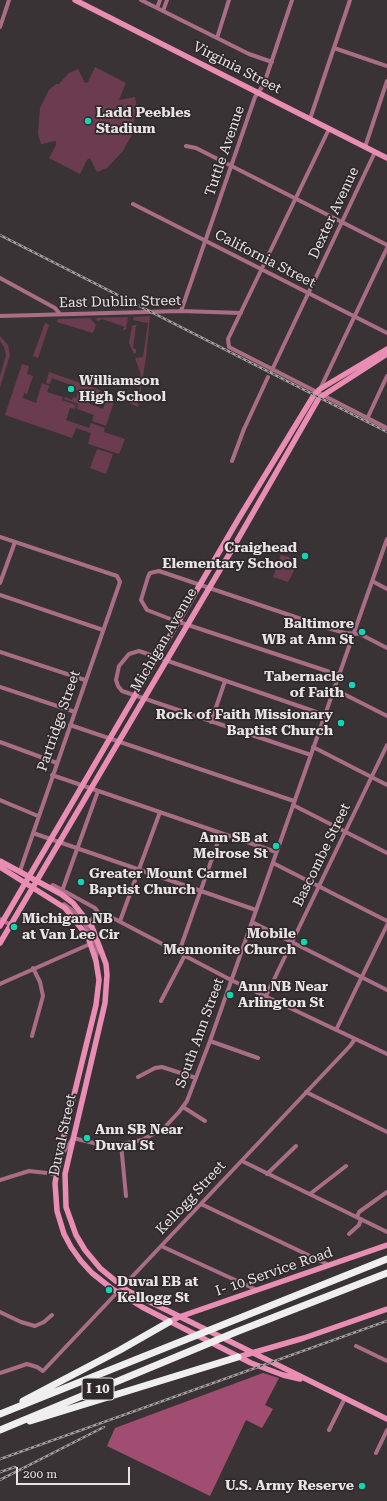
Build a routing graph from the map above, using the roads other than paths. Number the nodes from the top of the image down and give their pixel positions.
1 (9, 0) edge
2 (75, 0) edge
3 (141, 0) edge
4 (160, 0) edge
5 (167, 0) edge
6 (229, 0) edge
7 (292, 0) edge
8 (350, 0) edge
9 (158, 8) junction
10 (163, 11) junction
11 (2, 18) edge
12 (0, 27) edge
13 (217, 38) junction
14 (334, 48) junction
15 (272, 62) junction
16 (387, 66) edge
17 (387, 81) edge
18 (259, 92) junction
19 (310, 119) junction
20 (329, 129) junction
21 (186, 146) dead end
22 (365, 147) junction
23 (375, 152) junction
24 (387, 158) edge
25 (231, 166) junction
26 (295, 198) junction
27 (134, 204) dead end
28 (342, 222) junction
29 (206, 241) junction
30 (387, 246) edge
31 (262, 269) junction
32 (0, 278) edge
33 (308, 293) junction
34 (181, 311) junction
35 (241, 313) junction
36 (60, 314) junction
37 (0, 316) edge
38 (354, 316) junction
39 (387, 333) edge
40 (387, 353) edge
41 (272, 370) junction
42 (387, 376) edge
43 (268, 377) dead end
44 (319, 392) junction
45 (367, 419) junction
46 (387, 428) edge
47 (232, 461) dead end
48 (0, 537) edge
49 (387, 539) edge
50 (15, 542) junction
51 (372, 582) junction
52 (0, 584) edge
53 (200, 584) junction
54 (209, 587) junction
55 (387, 589) edge
56 (0, 595) edge
57 (179, 622) junction
58 (187, 624) junction
59 (102, 630) junction
60 (354, 633) junction
61 (387, 648) edge
62 (0, 652) edge
63 (158, 658) junction
64 (166, 661) junction
65 (339, 675) junction
66 (85, 680) junction
67 (225, 681) junction
68 (0, 687) edge
69 (334, 689) junction
70 (135, 696) junction
71 (144, 699) junction
72 (75, 712) junction
73 (325, 715) junction
74 (387, 716) edge
75 (211, 722) junction
76 (70, 725) junction
77 (111, 738) junction
78 (119, 741) junction
79 (0, 742) edge
80 (387, 745) edge
81 (314, 747) junction
82 (311, 755) junction
83 (57, 763) junction
84 (52, 775) junction
85 (371, 777) junction
86 (387, 785) edge
87 (83, 786) junction
88 (91, 789) junction
89 (98, 791) junction
90 (0, 800) edge
91 (294, 803) junction
92 (160, 812) junction
93 (38, 816) junction
94 (64, 818) junction
95 (70, 823) junction
96 (345, 831) junction
97 (33, 833) junction
98 (221, 833) junction
99 (51, 839) junction
100 (59, 842) junction
101 (78, 848) junction
102 (276, 852) junction
103 (387, 853) edge
104 (0, 861) edge
105 (273, 863) junction
106 (0, 867) edge
107 (139, 869) junction
108 (20, 871) junction
109 (29, 876) junction
110 (37, 881) junction
111 (25, 883) junction
112 (318, 886) junction
113 (33, 888) junction
114 (49, 888) junction
115 (62, 891) junction
116 (200, 891) junction
117 (56, 902) junction
118 (256, 910) junction
119 (100, 915) junction
120 (86, 921) junction
121 (387, 921) edge
122 (1, 922) edge
123 (120, 922) junction
124 (252, 922) junction
125 (11, 925) junction
126 (387, 925) edge
127 (292, 942) junction
128 (0, 943) edge
129 (90, 944) junction
130 (179, 952) junction
131 (185, 956) junction
132 (96, 961) junction
133 (34, 968) junction
134 (362, 977) junction
135 (231, 980) junction
136 (0, 984) edge
137 (387, 990) edge
138 (266, 996) junction
139 (161, 1001) dead end
140 (336, 1030) junction
141 (32, 1036) dead end
142 (355, 1038) junction
143 (210, 1041) junction
144 (387, 1054) edge
145 (258, 1058) dead end
146 (138, 1077) dead end
147 (196, 1078) junction
148 (306, 1092) junction
149 (183, 1107) junction
150 (204, 1121) dead end
151 (387, 1132) edge
152 (73, 1138) junction
153 (121, 1144) junction
154 (296, 1146) dead end
155 (59, 1159) junction
156 (242, 1160) junction
157 (346, 1166) dead end
158 (56, 1174) junction
159 (267, 1174) junction
160 (0, 1180) edge
161 (387, 1192) edge
162 (310, 1194) junction
163 (126, 1196) dead end
164 (201, 1204) junction
165 (359, 1218) junction
166 (387, 1232) edge
167 (349, 1234) dead end
168 (387, 1245) edge
169 (161, 1246) junction
170 (387, 1259) edge
171 (330, 1265) junction
172 (387, 1273) edge
173 (123, 1287) junction
174 (258, 1290) junction
175 (118, 1293) junction
176 (387, 1309) edge
177 (0, 1312) edge
178 (52, 1315) dead end
179 (179, 1317) junction
180 (169, 1322) junction
181 (356, 1346) dead end
182 (253, 1353) junction
183 (238, 1357) junction
184 (387, 1361) edge
185 (0, 1372) edge
186 (310, 1381) junction
187 (345, 1398) junction
188 (8, 1411) junction
189 (0, 1414) edge
190 (387, 1419) edge
191 (12, 1425) junction
192 (0, 1430) edge
193 (329, 1430) dead end
194 (387, 1430) edge
195 (376, 1453) dead end

1 - 11 street
2 - 18 street, Virginia Street
3 - 9 street
4 - 9 street
5 - 10 street
6 - 13 street
7 - 15 street, Tuttle Avenue
8 - 14 street
9 - 10 street
10 - 13 street
11 - 12 street
13 - 15 street
14 - 16 street
14 - 19 street
15 - 18 street, Tuttle Avenue
17 - 22 street
18 - 19 street, Virginia Street
18 - 25 street, Tuttle Avenue
19 - 20 street, Virginia Street
20 - 22 street, Virginia Street
20 - 26 street
21 - 25 street
22 - 23 street, Virginia Street
23 - 24 street, Virginia Street
23 - 28 street, Dexter Avenue
25 - 26 street
25 - 29 street, Tuttle Avenue
26 - 28 street
26 - 31 street
27 - 29 street, California Street
28 - 30 street
28 - 33 street, Dexter Avenue
29 - 31 street, California Street
29 - 34 street, Tuttle Avenue
30 - 38 street
31 - 33 street, California Street
31 - 35 street
32 - 36 street
33 - 38 street, California Street
33 - 41 street, Dexter Avenue
34 - 35 street, East Dublin Street
34 - 36 street, East Dublin Street
35 - 41 street
36 - 37 street, East Dublin Street
38 - 39 street, California Street
38 - 44 street
40 - 44 street, Michigan Avenue
41 - 44 street
42 - 45 street
43 - 47 street
44 - 45 street
44 - 53 street, Michigan Avenue
44 - 54 street, Michigan Avenue
45 - 46 street
48 - 50 street
49 - 51 street, South Ann Street
50 - 52 street
50 - 59 street, Partridge Street
51 - 55 street
51 - 60 street, South Ann Street
53 - 54 street
53 - 57 street, Michigan Avenue
53 - 57 street
54 - 58 street, Michigan Avenue
54 - 60 street
56 - 59 street
57 - 58 street
57 - 63 street, Michigan Avenue
58 - 64 street, Michigan Avenue
58 - 65 street
59 - 66 street, Partridge Street
60 - 61 street
60 - 65 street, South Ann Street
62 - 66 street
63 - 64 street
63 - 70 street, Michigan Avenue
63 - 70 street
64 - 67 street
64 - 71 street, Michigan Avenue
65 - 69 street, South Ann Street
66 - 72 street, Partridge Street
67 - 73 street
67 - 75 street
68 - 72 street
69 - 73 street, South Ann Street
69 - 74 street
70 - 71 street
70 - 77 street, Michigan Avenue
71 - 75 street
71 - 78 street, Michigan Avenue
72 - 76 street, Partridge Street
73 - 81 street, South Ann Street
75 - 82 street
76 - 77 street
76 - 83 street, Partridge Street
77 - 78 street
77 - 87 street, Michigan Avenue
78 - 88 street, Michigan Avenue
78 - 91 street
79 - 83 street
80 - 85 street, Bascombe Street
81 - 82 street, South Ann Street
81 - 85 street
82 - 91 street, South Ann Street
83 - 84 street, Partridge Street
84 - 87 street
84 - 93 street, Partridge Street
85 - 86 street
85 - 96 street, Bascombe Street
87 - 88 street
87 - 94 street, Michigan Avenue
88 - 89 street
88 - 95 street, Michigan Avenue
89 - 92 street
89 - 101 street
90 - 93 street
91 - 96 street
91 - 102 street, South Ann Street
92 - 98 street
92 - 107 street
93 - 97 street, Partridge Street
94 - 95 street
94 - 99 street, Michigan Avenue
95 - 100 street, Michigan Avenue
96 - 103 street
96 - 112 street, Bascombe Street
97 - 99 street
97 - 108 street, Partridge Street
98 - 102 street
98 - 116 street
99 - 100 street
99 - 109 street, Michigan Avenue
100 - 101 street
100 - 110 street, Michigan Avenue
101 - 107 street
101 - 115 street
102 - 105 street, South Ann Street
104 - 108 street, Duval Street
105 - 112 street
105 - 118 street, South Ann Street
106 - 111 street, Duval Street
107 - 116 street
107 - 123 street
108 - 109 street, Duval Street
109 - 110 street, Duval Street
109 - 111 street, Michigan Avenue
110 - 113 street, Michigan Avenue
110 - 114 street, Duval Street
111 - 113 street, Duval Street
111 - 122 street, Michigan Avenue
112 - 121 street
112 - 127 street, Bascombe Street
113 - 117 street, Duval Street
113 - 125 street, Michigan Avenue
114 - 115 street
114 - 120 street, Duval Street
115 - 119 street
116 - 118 street
116 - 130 street
117 - 120 street
117 - 129 street, Duval Street
118 - 124 street, South Ann Street
119 - 120 street
119 - 123 street
120 - 132 street
120 - 152 street, Duval Street
122 - 125 street
123 - 130 street
124 - 127 street
124 - 135 street, South Ann Street
125 - 128 street, Michigan Avenue
126 - 134 street
127 - 134 street
127 - 138 street, Bascombe Street
129 - 132 street, Duval Street
129 - 133 street
130 - 131 street
131 - 135 street
131 - 139 street
132 - 155 street, Duval Street
133 - 136 street
133 - 141 street
134 - 137 street
134 - 140 street
135 - 138 street
135 - 143 street, South Ann Street
138 - 140 street
140 - 142 street
142 - 144 street
142 - 148 street, Kellogg Street
143 - 145 street
143 - 147 street, South Ann Street
146 - 147 street
147 - 149 street, South Ann Street
148 - 151 street
148 - 156 street, Kellogg Street
149 - 150 street
149 - 153 street, South Ann Street
152 - 153 street, South Ann Street
152 - 155 street
152 - 173 street, Duval Street
153 - 163 street
154 - 159 street
155 - 158 street, Duval Street
156 - 159 street
156 - 164 street, Kellogg Street
157 - 162 street
158 - 160 street
158 - 175 street, Duval Street
159 - 162 street
161 - 165 street
162 - 165 street
164 - 169 street, Kellogg Street
164 - 171 street
165 - 166 street
165 - 167 street
168 - 171 street, I- 10 Service Road
169 - 173 street, Kellogg Street
169 - 174 street
170 - 188 highway, I 10
171 - 174 street, I- 10 Service Road
172 - 191 highway, I 10
173 - 175 street, Kellogg Street
173 - 179 street, Duval Street
174 - 179 street, I- 10 Service Road
175 - 180 street, Duval Street
175 - 185 street, Kellogg Street
176 - 182 street
177 - 178 street
179 - 180 street, I- 10 Service Road
179 - 182 street, Duval Street
180 - 183 street, Duval Street
180 - 188 highway
181 - 184 street
182 - 183 street
182 - 186 street, Duval Street
183 - 186 street, Duval Street
183 - 191 highway
186 - 187 street, Duval Street
187 - 190 street, Duval Street
187 - 193 street
188 - 189 highway, I 10
191 - 192 highway, I 10
194 - 195 street

